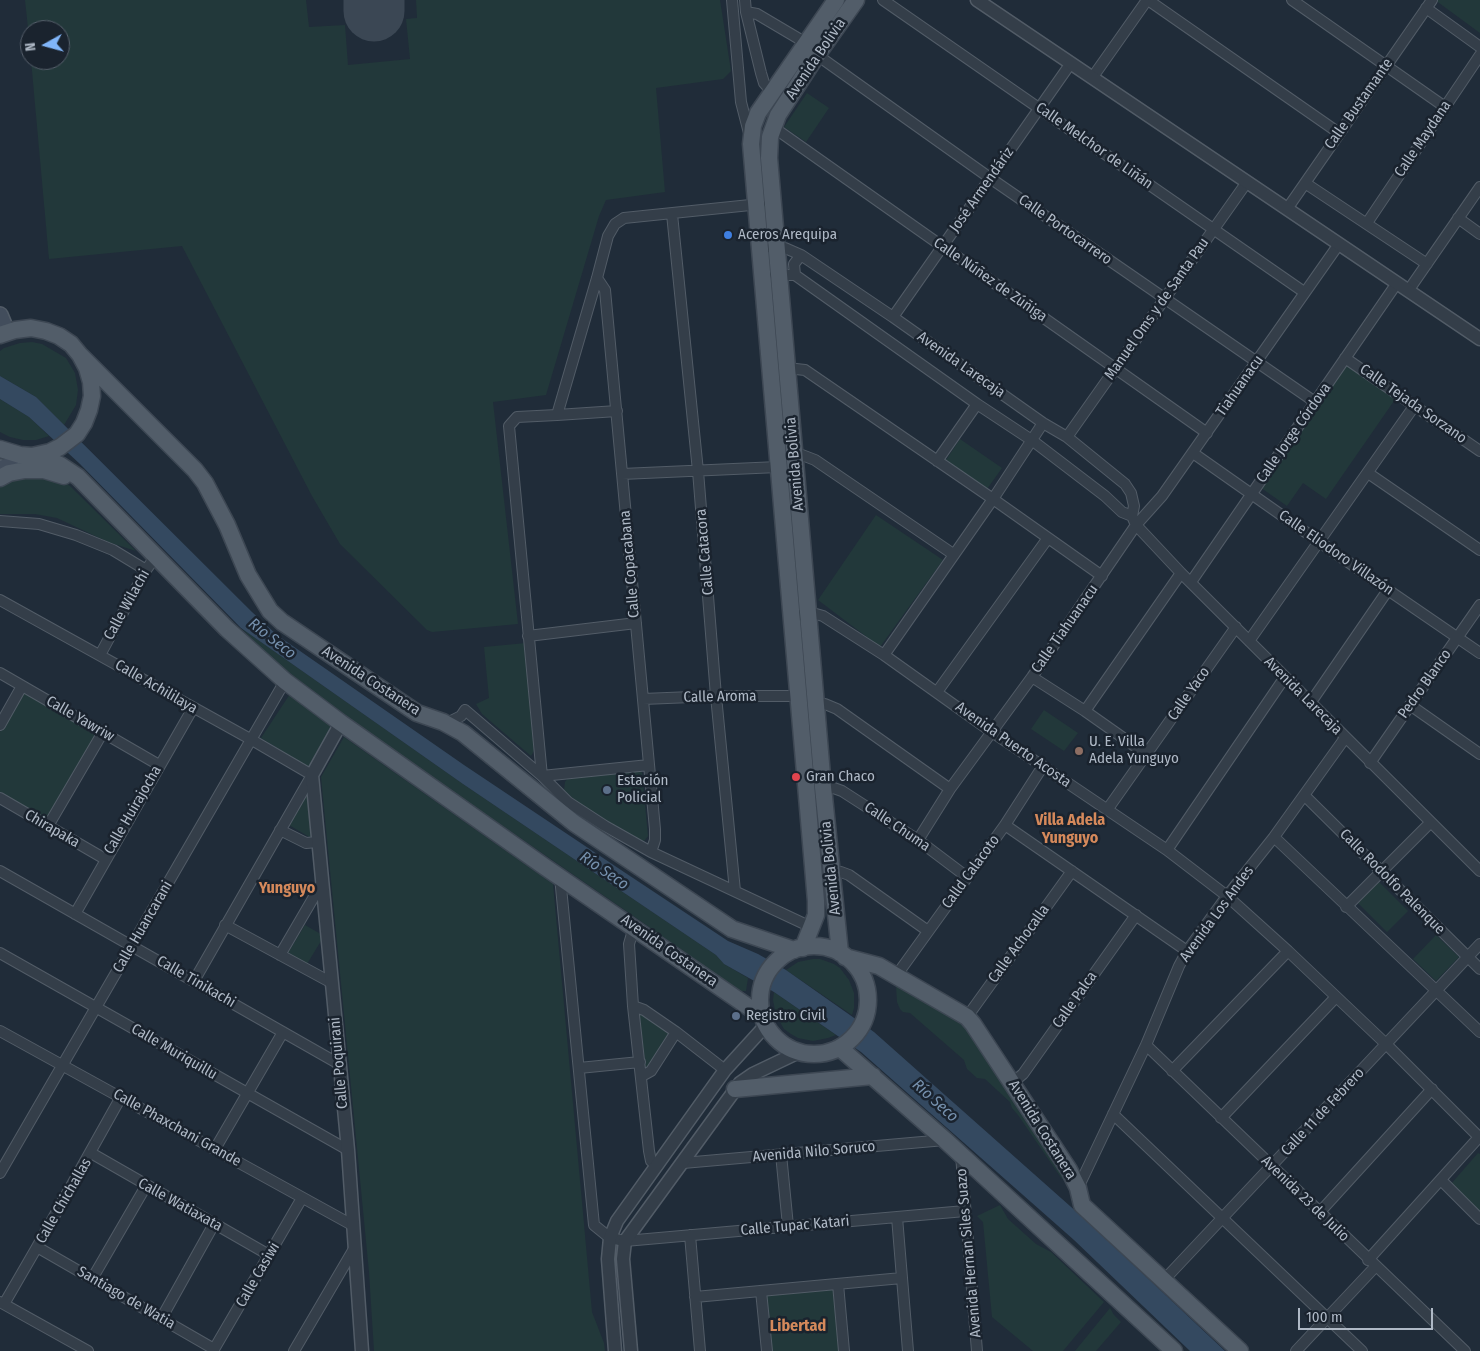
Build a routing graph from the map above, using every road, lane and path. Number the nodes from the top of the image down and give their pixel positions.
1 (732, 0) edge
2 (745, 0) edge
3 (836, 0) edge
4 (856, 0) edge
5 (883, 0) edge
6 (977, 0) edge
7 (1148, 0) edge
8 (1292, 0) edge
9 (1429, 4) edge
10 (746, 12) junction
11 (806, 43) junction
12 (1480, 48) edge
13 (817, 55) junction
14 (1480, 55) edge
15 (1071, 63) junction
16 (1386, 66) junction
17 (1092, 78) junction
18 (772, 92) junction
19 (1445, 107) junction
20 (1039, 108) junction
21 (773, 127) junction
22 (1339, 133) junction
23 (751, 144) junction
24 (990, 178) junction
25 (1247, 182) junction
26 (1305, 183) junction
27 (1480, 187) edge
28 (772, 203) junction
29 (756, 205) junction
30 (1287, 209) junction
31 (672, 214) junction
32 (1458, 218) junction
33 (1366, 223) junction
34 (1213, 229) junction
35 (1480, 234) edge
36 (1339, 244) junction
37 (942, 246) junction
38 (776, 247) junction
39 (759, 250) junction
40 (801, 255) junction
41 (1427, 264) junction
42 (787, 275) junction
43 (762, 276) junction
44 (597, 278) junction
45 (1397, 283) junction
46 (1408, 291) junction
47 (1304, 292) junction
48 (1164, 298) junction
49 (0, 316) edge
50 (893, 316) junction
51 (4, 333) edge
52 (1480, 339) edge
53 (80, 355) junction
54 (1345, 358) junction
55 (1257, 362) junction
56 (787, 368) junction
57 (1115, 368) junction
58 (1315, 402) junction
59 (977, 404) junction
60 (1415, 405) junction
61 (617, 411) junction
62 (557, 415) junction
63 (1044, 423) junction
64 (1207, 433) junction
65 (1067, 437) junction
66 (1032, 440) junction
67 (0, 449) edge
68 (1480, 450) edge
69 (1193, 453) junction
70 (35, 455) junction
71 (794, 456) junction
72 (936, 461) junction
73 (778, 467) junction
74 (0, 469) edge
75 (698, 471) junction
76 (1368, 473) junction
77 (622, 474) junction
78 (0, 478) edge
79 (1252, 494) junction
80 (993, 499) junction
81 (1134, 520) junction
82 (0, 521) edge
83 (1048, 538) junction
84 (1320, 541) junction
85 (1480, 550) edge
86 (953, 554) junction
87 (156, 556) junction
88 (146, 570) junction
89 (1181, 573) junction
90 (1102, 576) junction
91 (1191, 582) junction
92 (1388, 590) junction
93 (0, 600) edge
94 (1480, 605) edge
95 (808, 614) junction
96 (791, 616) junction
97 (636, 624) junction
98 (1236, 627) junction
99 (528, 636) junction
100 (1458, 637) junction
101 (1249, 641) junction
102 (1480, 653) edge
103 (100, 655) junction
104 (884, 655) junction
105 (0, 673) edge
106 (1032, 676) junction
107 (1284, 676) junction
108 (285, 681) junction
109 (22, 686) junction
110 (937, 692) junction
111 (716, 696) junction
112 (798, 696) junction
113 (643, 699) junction
114 (1311, 702) junction
115 (816, 704) junction
116 (1410, 705) junction
117 (193, 708) junction
118 (1085, 711) junction
119 (442, 722) junction
120 (342, 723) junction
121 (0, 725) edge
122 (103, 732) junction
123 (992, 732) junction
124 (1345, 738) junction
125 (252, 740) junction
126 (1146, 754) junction
127 (1480, 754) edge
128 (1370, 763) junction
129 (160, 765) junction
130 (649, 765) junction
131 (1043, 766) junction
132 (312, 776) junction
133 (542, 776) junction
134 (823, 787) junction
135 (950, 789) junction
136 (1304, 795) junction
137 (0, 798) edge
138 (1108, 810) junction
139 (1430, 823) junction
140 (1005, 824) junction
141 (48, 826) junction
142 (280, 830) junction
143 (1274, 837) junction
144 (918, 840) junction
145 (318, 842) junction
146 (1167, 850) junction
147 (652, 852) junction
148 (105, 859) junction
149 (0, 871) edge
150 (1072, 871) junction
151 (1480, 871) edge
152 (832, 872) junction
153 (1381, 872) junction
154 (560, 877) junction
155 (967, 877) junction
156 (322, 883) junction
157 (735, 891) junction
158 (1227, 896) junction
159 (1346, 906) junction
160 (75, 914) junction
161 (1136, 915) junction
162 (225, 926) junction
163 (634, 927) junction
164 (812, 927) junction
165 (928, 931) junction
166 (1480, 944) edge
167 (132, 946) junction
168 (794, 951) junction
169 (1187, 951) junction
170 (1288, 951) junction
171 (0, 953) edge
172 (280, 955) junction
173 (843, 955) junction
174 (1468, 957) junction
175 (1480, 969) edge
176 (896, 976) junction
177 (194, 981) junction
178 (332, 983) junction
179 (1436, 991) junction
180 (1336, 997) junction
181 (633, 1006) junction
182 (96, 1008) junction
183 (764, 1017) junction
184 (967, 1017) junction
185 (283, 1032) junction
186 (676, 1032) junction
187 (1480, 1032) edge
188 (1, 1034) edge
189 (1386, 1044) junction
190 (844, 1045) junction
191 (1146, 1045) junction
192 (798, 1052) junction
193 (640, 1062) junction
194 (339, 1064) junction
195 (62, 1066) junction
196 (579, 1068) junction
197 (725, 1070) junction
198 (1172, 1071) junction
199 (642, 1076) junction
200 (873, 1076) junction
201 (1012, 1083) junction
202 (735, 1089) junction
203 (1432, 1089) junction
204 (248, 1094) junction
205 (121, 1097) junction
206 (1113, 1114) junction
207 (1221, 1118) junction
208 (1480, 1137) edge
209 (945, 1140) junction
210 (215, 1149) junction
211 (348, 1150) junction
212 (91, 1153) junction
213 (781, 1154) junction
214 (960, 1154) junction
215 (683, 1163) junction
216 (657, 1166) junction
217 (1272, 1167) junction
218 (0, 1173) edge
219 (1441, 1180) junction
220 (146, 1186) junction
221 (1078, 1188) junction
222 (302, 1198) junction
223 (965, 1211) junction
224 (1319, 1213) junction
225 (897, 1217) junction
226 (1224, 1218) junction
227 (1480, 1219) edge
228 (214, 1224) junction
229 (354, 1226) junction
230 (788, 1226) junction
231 (690, 1235) junction
232 (610, 1238) junction
233 (625, 1241) junction
234 (355, 1246) junction
235 (37, 1247) junction
236 (269, 1256) junction
237 (1372, 1263) junction
238 (902, 1278) junction
239 (92, 1279) junction
240 (1164, 1280) junction
241 (838, 1284) junction
242 (761, 1291) junction
243 (695, 1297) junction
244 (2, 1303) edge
245 (1327, 1318) junction
246 (161, 1319) junction
247 (214, 1350) edge
248 (88, 1351) edge
249 (294, 1351) edge
250 (362, 1351) edge
251 (615, 1351) edge
252 (631, 1351) edge
253 (700, 1351) edge
254 (767, 1351) edge
255 (844, 1351) edge
256 (908, 1351) edge
257 (977, 1351) edge
258 (1174, 1351) edge
259 (1240, 1351) edge
260 (1296, 1351) edge
261 (1362, 1351) edge
262 (1465, 1351) edge

1 - 23 street
2 - 10 street
3 - 11 main road, Avenida Bolivia
4 - 13 main road, Avenida Bolivia
5 - 20 street, Calle Melchor de Liñán
6 - 15 street
7 - 17 street
7 - 22 street
8 - 16 street
9 - 12 street
9 - 16 street, Calle Bustamante
10 - 11 street
10 - 18 street
11 - 18 main road, Avenida Bolivia
13 - 21 main road, Avenida Bolivia
13 - 24 street, Calle Portocarrero
14 - 19 street, Calle Maydana
15 - 17 street
15 - 20 street, José Armendáriz
16 - 19 street
16 - 22 street, Calle Bustamante
17 - 25 street
18 - 23 main road, Avenida Bolivia
19 - 33 street, Calle Maydana
20 - 24 street, José Armendáriz
20 - 34 street, Calle Melchor de Liñán
21 - 28 main road, Avenida Bolivia
21 - 37 street, Calle Núñez de Zúñiga
22 - 26 street, Calle Bustamante
23 - 29 main road, Avenida Bolivia
24 - 37 street, José Armendáriz
24 - 48 street, Calle Portocarrero
25 - 30 street
25 - 34 street, Manuel Oms y de Santa Pau
26 - 30 street, Calle Bustamante
26 - 33 street
27 - 32 street
28 - 29 street
28 - 38 main road, Avenida Bolivia
29 - 31 street
29 - 39 main road, Avenida Bolivia
30 - 36 street
31 - 44 street
31 - 75 street, Calle Catacora
32 - 35 street
32 - 41 street
33 - 41 street
34 - 47 street, Calle Melchor de Liñán
34 - 48 street, Manuel Oms y de Santa Pau
36 - 45 street
36 - 47 street, Tiahuanacu
37 - 50 street, José Armendáriz
37 - 57 street, Calle Núñez de Zúñiga
38 - 39 street, Avenida Larecaja
38 - 40 street, Avenida Larecaja
38 - 42 main road, Avenida Bolivia
39 - 43 main road, Avenida Bolivia
40 - 42 street
40 - 50 street, Avenida Larecaja
41 - 46 street
42 - 43 street
42 - 56 main road, Avenida Bolivia
42 - 59 street, Avenida Larecaja
43 - 73 main road, Avenida Bolivia
44 - 61 street, Calle Copacabana
44 - 62 street
45 - 46 street
45 - 54 street, Calle Jorge Córdova
46 - 52 street
47 - 55 street, Tiahuanacu
48 - 55 street, Calle Portocarrero
48 - 57 street, Manuel Oms y de Santa Pau
49 - 51 main road
50 - 63 street, Avenida Larecaja
51 - 53 main road, Avenida Costanera
53 - 70 main road
53 - 119 main road, Avenida Costanera
54 - 58 street, Calle Jorge Córdova
54 - 60 street, Calle Tejada Sorzano
55 - 58 street, Calle Portocarrero
55 - 64 street, Tiahuanacu
56 - 71 main road, Avenida Bolivia
56 - 72 street
57 - 64 street, Calle Núñez de Zúñiga
57 - 65 street, Manuel Oms y de Santa Pau
58 - 79 street, Calle Jorge Córdova
59 - 66 street, Avenida Larecaja
59 - 72 street
60 - 68 street, Calle Tejada Sorzano
60 - 76 street
61 - 62 street
61 - 77 street, Calle Copacabana
62 - 99 street
63 - 65 street, Avenida Larecaja
63 - 66 street
64 - 69 street, Tiahuanacu
65 - 81 street, Avenida Larecaja
66 - 80 street
66 - 81 street, Avenida Larecaja
67 - 70 main road, Avenida Costanera
69 - 79 street, Calle Eliodoro Villazón
69 - 81 street, Tiahuanacu
70 - 74 main road
70 - 87 main road, Avenida Costanera
71 - 86 street
71 - 95 main road, Avenida Bolivia
72 - 80 street
73 - 75 street
73 - 96 main road, Avenida Bolivia
75 - 77 street
75 - 111 street, Calle Catacora
76 - 84 street
76 - 85 street
77 - 97 street, Calle Copacabana
78 - 87 main road
79 - 84 street, Calle Eliodoro Villazón
79 - 91 street, Calle Jorge Córdova
80 - 83 street
80 - 86 street
81 - 89 street, Avenida Larecaja
81 - 90 street, Calle Tiahuanacu
82 - 88 street
83 - 90 street
83 - 110 street
84 - 92 street, Calle Eliodoro Villazón
84 - 101 street
86 - 104 street
87 - 88 street, Calle Wilachi
87 - 108 main road, Avenida Costanera
88 - 103 street, Calle Wilachi
89 - 91 street, Avenida Larecaja
89 - 118 street
90 - 106 street, Calle Tiahuanacu
91 - 98 street, Avenida Larecaja
92 - 100 street, Calle Eliodoro Villazón
92 - 114 street
93 - 103 street, Calle Achililaya
94 - 100 street, Pedro Blanco
95 - 96 street, Avenida Puerto Acosta
95 - 104 street, Avenida Puerto Acosta
95 - 115 main road, Avenida Bolivia
96 - 112 main road, Avenida Bolivia
97 - 99 street
97 - 113 street, Calle Copacabana
98 - 101 street, Avenida Larecaja
98 - 126 street, Calle Yaco
99 - 133 street
100 - 102 street, Calle Eliodoro Villazón
100 - 116 street, Pedro Blanco
101 - 107 street, Avenida Larecaja
103 - 117 street, Calle Achililaya
104 - 110 street, Avenida Puerto Acosta
105 - 109 street, Calle Yawriw
106 - 118 street
106 - 123 street, Calle Tiahuanacu
107 - 114 street, Avenida Larecaja
107 - 146 street
108 - 120 main road, Avenida Costanera
108 - 125 street, Calle Huancarani
109 - 121 street
109 - 122 street, Calle Yawriw
110 - 123 street, Avenida Puerto Acosta
111 - 112 street, Calle Aroma
111 - 113 street, Calle Aroma
111 - 157 street, Calle Catacora
112 - 164 main road, Avenida Bolivia
113 - 130 street, Calle Copacabana
114 - 124 street, Avenida Larecaja
115 - 134 main road, Avenida Bolivia
115 - 135 street
116 - 127 street
116 - 128 street, Pedro Blanco
117 - 125 street, Calle Achililaya
117 - 129 street, Calle Huirajocha
118 - 126 street
119 - 133 street
119 - 168 main road, Avenida Costanera
120 - 132 street
120 - 154 main road, Avenida Costanera
122 - 129 street, Calle Yawriw
122 - 141 street
123 - 131 street, Avenida Puerto Acosta
123 - 135 street, Calle Tiahuanacu
124 - 128 street, Avenida Larecaja
124 - 136 street, Avenida Los Andes
125 - 132 street, Calle Achililaya
125 - 167 street, Calle Huancarani
126 - 138 street, Calle Yaco
128 - 139 street, Avenida Larecaja
129 - 148 street, Calle Huirajocha
130 - 133 street
130 - 147 street, Calle Copacabana
131 - 138 street, Avenida Puerto Acosta
131 - 140 street, Calld Calacoto
132 - 142 street
132 - 145 street, Calle Poquirani
133 - 147 street
134 - 144 street, Calle Chuma
134 - 152 main road, Avenida Bolivia
135 - 144 street, Calle Tiahuanacu
136 - 143 street, Avenida Los Andes
136 - 153 street, Calle Rodolfo Palenque
137 - 141 street, Chirapaka
138 - 146 street, Avenida Puerto Acosta
139 - 151 street, Avenida Larecaja
139 - 153 street
140 - 150 street
140 - 155 street, Calld Calacoto
141 - 148 street, Chirapaka
142 - 145 street
142 - 162 street
143 - 158 street, Avenida Los Andes
143 - 159 street
144 - 155 street, Calle Chuma
145 - 156 street, Calle Poquirani
146 - 158 street, Avenida Puerto Acosta
147 - 157 street
148 - 160 street, Calle Huirajocha
149 - 160 street, Calle Tinikachi
150 - 161 street
150 - 184 street, Calle Achocalla
152 - 165 street
152 - 173 main road, Avenida Bolivia
153 - 159 street
153 - 174 street, Calle Rodolfo Palenque
154 - 163 main road, Avenida Costanera
154 - 196 street
155 - 165 street, Calld Calacoto
156 - 172 street
156 - 178 street, Calle Poquirani
157 - 164 street
158 - 169 street, Avenida Los Andes
158 - 170 street, Avenida Puerto Acosta
159 - 179 street
160 - 167 street, Calle Tinikachi
161 - 169 street
161 - 201 street, Calle Palca
162 - 172 street
162 - 177 street
163 - 181 street
163 - 183 main road, Avenida Costanera
164 - 168 main road, Avenida Bolivia
165 - 176 street, Calld Calacoto
166 - 174 street, Calle 11 de Febrero
167 - 177 street, Calle Tinikachi
167 - 182 street, Calle Huancarani
168 - 173 main road
168 - 183 main road
169 - 191 street, Avenida Los Andes
170 - 180 street, Avenida Puerto Acosta
170 - 198 street
171 - 182 street, Calle Muriquillu
172 - 178 street
173 - 176 main road, Avenida Costanera
173 - 190 main road
174 - 175 street, Calle Rodolfo Palenque
174 - 179 street, Calle 11 de Febrero
176 - 184 main road, Avenida Costanera
177 - 185 street, Calle Tinikachi
178 - 194 street, Calle Poquirani
179 - 187 street
179 - 189 street, Calle 11 de Febrero
180 - 189 street, Avenida Puerto Acosta
180 - 207 street
181 - 186 street
181 - 193 street
182 - 195 street, Calle Huancarani
182 - 204 street, Calle Muriquillu
183 - 192 main road
183 - 197 street
184 - 201 main road, Avenida Costanera
185 - 194 street, Calle Tinikachi
185 - 204 street
186 - 197 street
186 - 199 street
188 - 195 street, Calle Phaxchani Grande
189 - 203 street, Avenida Puerto Acosta
189 - 217 street, Calle 11 de Febrero
190 - 192 main road
190 - 200 main road
191 - 198 street, Avenida 23 de Julio
191 - 206 street, Avenida Los Andes
192 - 202 street
193 - 196 street
193 - 199 street
194 - 211 street, Calle Poquirani
195 - 205 street, Calle Phaxchani Grande
195 - 218 street, Calle Huancarani
196 - 232 street
197 - 216 street
198 - 207 street, Avenida 23 de Julio
199 - 216 street
200 - 202 main road
200 - 209 main road
201 - 221 main road, Avenida Costanera
202 - 215 street
203 - 208 street, Avenida Puerto Acosta
203 - 224 street
204 - 210 street
204 - 211 street, Calle Muriquillu
205 - 210 street, Calle Phaxchani Grande
205 - 212 street, Calle Chichallas
206 - 221 street, Avenida Los Andes
206 - 226 street
207 - 217 street, Avenida 23 de Julio
208 - 219 street
209 - 213 street, Avenida Nilo Soruco
209 - 214 main road
210 - 222 street, Calle Phaxchani Grande
211 - 229 street, Calle Poquirani
212 - 220 street, Calle Watiaxata
212 - 235 street, Calle Chichallas
213 - 215 street, Avenida Nilo Soruco
213 - 230 street
214 - 223 street, Avenida Hernan Siles Suazo
214 - 258 main road
215 - 233 street
216 - 232 street
217 - 224 street, Avenida 23 de Julio
217 - 226 street, Calle 11 de Febrero
219 - 227 street
219 - 237 street
220 - 228 street, Calle Watiaxata
220 - 239 street
221 - 240 main road, Avenida Costanera
222 - 229 street, Calle Phaxchani Grande
222 - 236 street, Calle Casiwi
223 - 225 street, Calle Tupac Katari
223 - 257 street, Avenida Hernan Siles Suazo
224 - 237 street, Avenida 23 de Julio
225 - 230 street, Calle Tupac Katari
225 - 238 street
226 - 240 street, Calle 11 de Febrero
226 - 245 street
228 - 236 street, Calle Watiaxata
228 - 246 street
229 - 234 street, Calle Poquirani
230 - 231 street, Calle Tupac Katari
231 - 233 street, Calle Tupac Katari
231 - 243 street
232 - 233 street, Calle Tupac Katari
232 - 251 street
233 - 252 street
234 - 249 street
234 - 250 street, Calle Poquirani
235 - 239 street, Santiago de Watia
235 - 244 street, Calle Chichallas
236 - 247 street, Calle Casiwi
237 - 245 street
237 - 262 street, Avenida 23 de Julio
238 - 241 street
238 - 256 street
239 - 246 street, Santiago de Watia
240 - 259 main road, Avenida Costanera
241 - 242 street
241 - 255 street
242 - 243 street
242 - 254 street
243 - 253 street
244 - 248 street
245 - 260 street
245 - 261 street
246 - 247 street, Santiago de Watia

